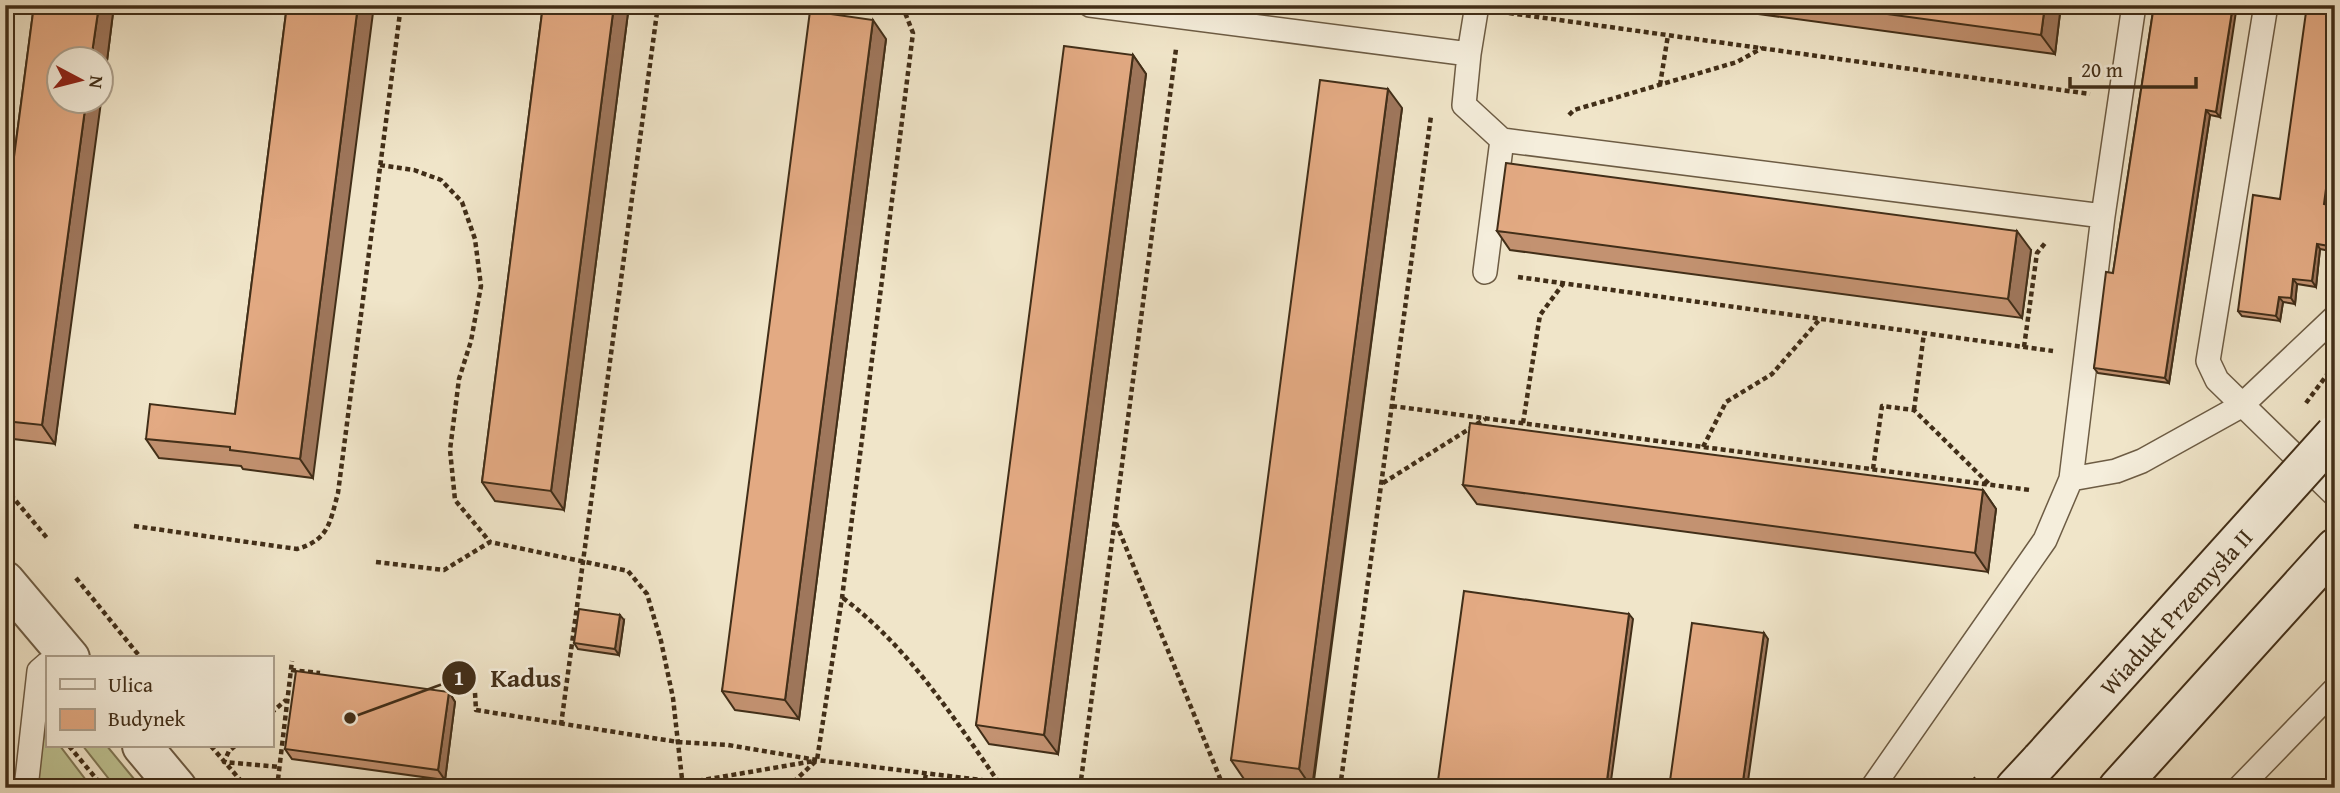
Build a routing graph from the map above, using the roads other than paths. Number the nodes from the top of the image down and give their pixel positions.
1 (1090, 5) edge
2 (2134, 5) edge
3 (2266, 5) edge
4 (1477, 7) edge
5 (1469, 54) junction
6 (1502, 140) junction
7 (2103, 216) junction
8 (1486, 272) road end
9 (2335, 317) edge
10 (2241, 406) junction
11 (2335, 434) edge
12 (2068, 487) junction
13 (2335, 495) edge
14 (2335, 548) edge
15 (5, 581) edge
16 (52, 656) edge
17 (2335, 688) edge
18 (46, 700) edge
19 (144, 748) edge
20 (26, 788) edge
21 (177, 788) edge
22 (1872, 788) edge
23 (2015, 788) edge
24 (2118, 788) edge
25 (2239, 788) edge

1 - 5 lane
2 - 7 lane
3 - 10 lane
4 - 5 lane
5 - 6 lane
6 - 7 lane
6 - 8 lane
7 - 12 lane
9 - 10 lane
10 - 12 lane
10 - 13 lane
11 - 23 main road, Wiadukt Przemysła II, bridge
12 - 22 lane
14 - 24 main road
15 - 16 main road
17 - 25 lane
18 - 20 lane
19 - 21 main road

